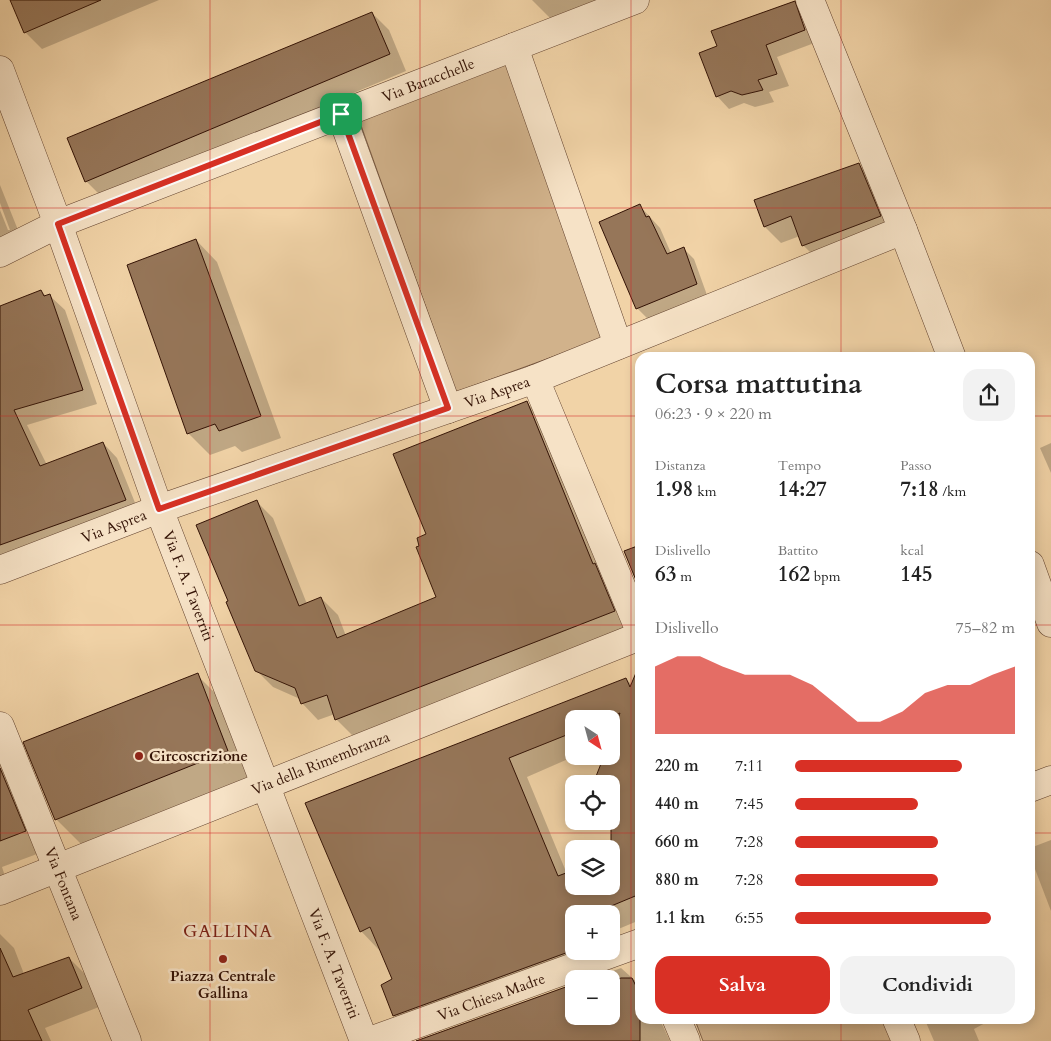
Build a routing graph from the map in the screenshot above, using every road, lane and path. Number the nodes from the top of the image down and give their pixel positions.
1 (635, 0) edge
2 (810, 0) edge
3 (514, 47) junction
4 (0, 70) edge
5 (341, 114) junction
6 (58, 224) junction
7 (903, 230) junction
8 (0, 253) edge
9 (618, 345) junction
10 (950, 352) edge
11 (536, 378) junction
12 (448, 408) junction
13 (159, 509) junction
14 (0, 570) edge
15 (1035, 579) edge
16 (635, 619) edge
17 (1051, 623) edge
18 (635, 638) edge
19 (0, 726) edge
20 (1051, 780) edge
21 (266, 786) junction
22 (1035, 786) edge
23 (56, 868) junction
24 (0, 891) edge
25 (635, 945) edge
26 (679, 1024) edge
27 (900, 1024) edge
28 (127, 1041) edge
29 (364, 1041) edge
30 (370, 1041) edge
31 (686, 1041) edge
32 (906, 1041) edge

1 - 3 street, Via Baracchelle
2 - 7 street
3 - 5 street, Via Baracchelle
3 - 9 street
4 - 6 street, Via F. A. Taverriti
5 - 6 street, Via Baracchelle
5 - 12 street
6 - 8 street, Via Baracchelle
6 - 13 street, Via F. A. Taverriti
7 - 9 street, Via Asprea
7 - 10 street
9 - 11 street, Via Asprea
11 - 12 street, Via Asprea
11 - 16 street
12 - 13 street, Via Asprea
13 - 14 street, Via Asprea
13 - 21 street, Via F. A. Taverriti
15 - 17 street
18 - 21 street, Via della Rimembranza
19 - 23 street, Via Fontana
20 - 22 street
21 - 23 street, Via della Rimembranza
21 - 29 street, Via F. A. Taverriti
23 - 24 street, Via della Rimembranza
23 - 28 street, Via Fontana
25 - 30 street, Via Chiesa Madre
26 - 31 street
27 - 32 street

